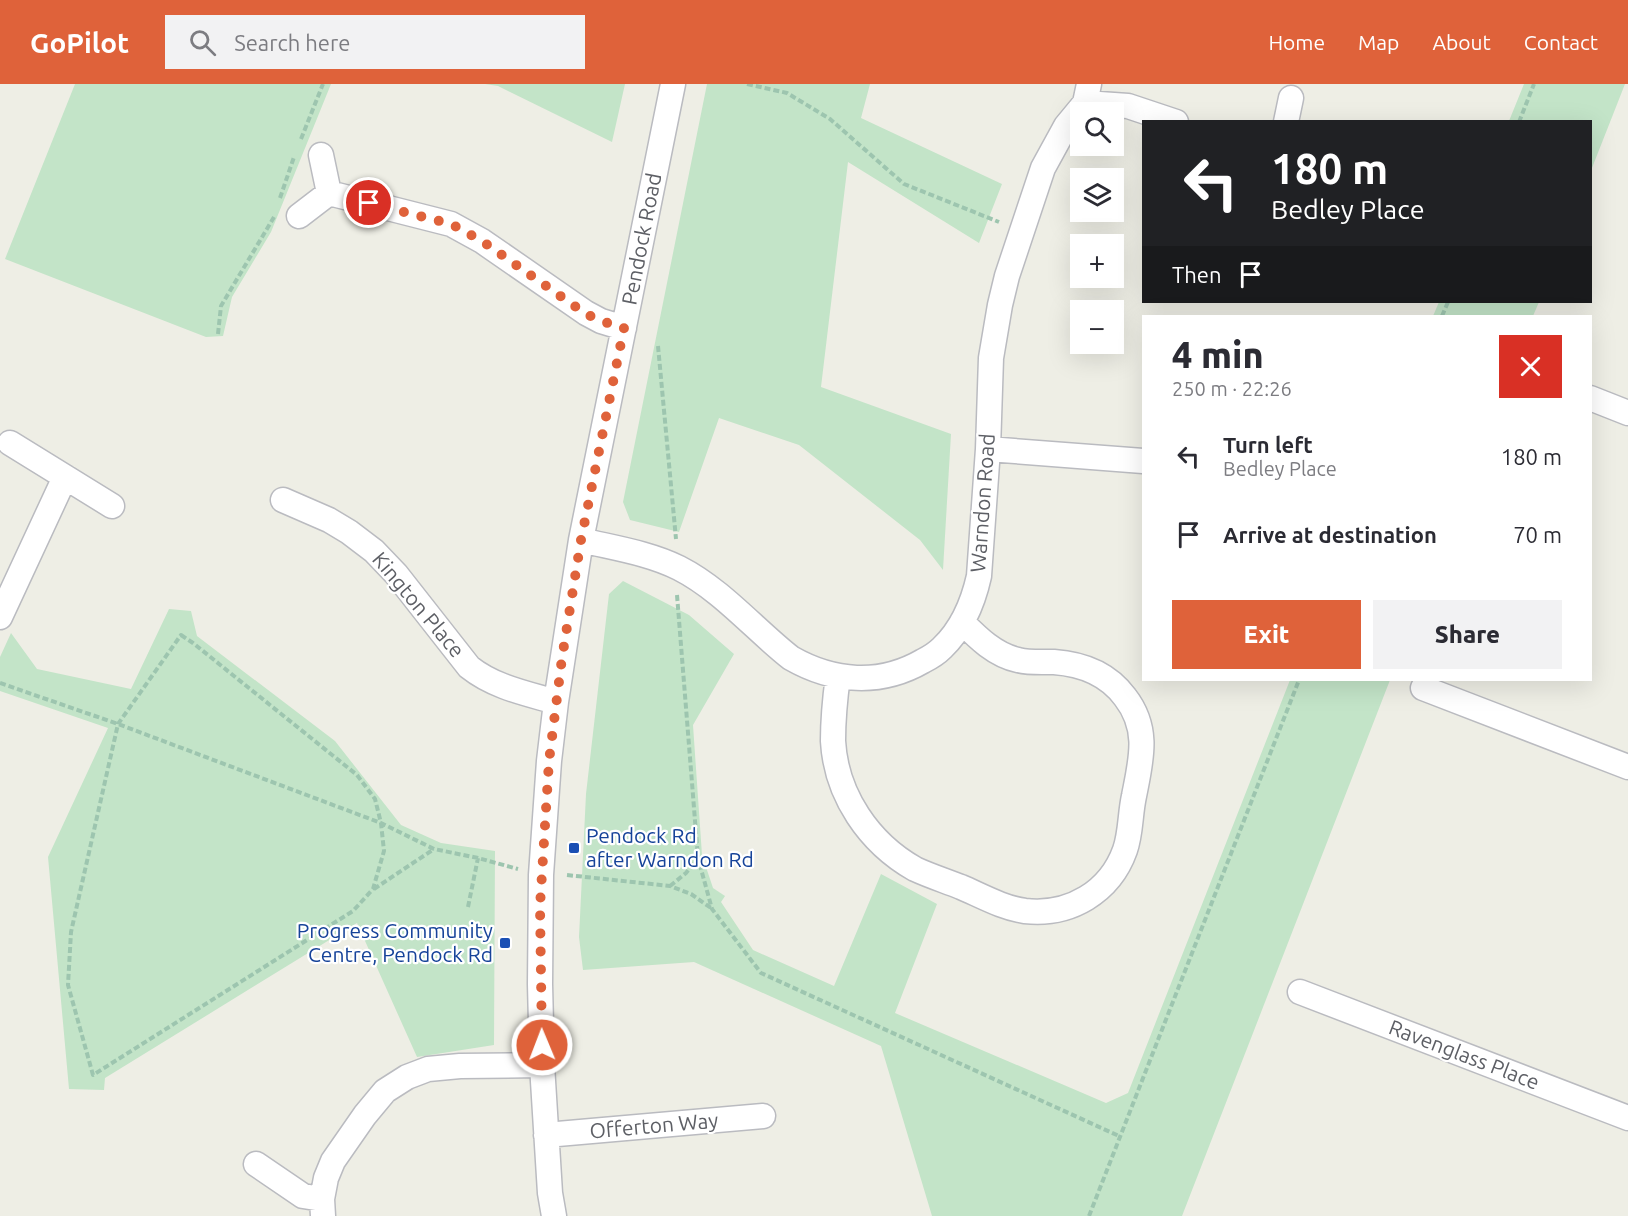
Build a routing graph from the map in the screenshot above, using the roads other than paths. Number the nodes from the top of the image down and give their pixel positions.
1 (673, 84) edge
2 (1087, 94) edge
3 (1170, 120) edge
4 (321, 155) dead end
5 (328, 193) junction
6 (299, 216) dead end
7 (624, 328) junction
8 (1592, 399) edge
9 (1628, 413) edge
10 (10, 443) dead end
11 (988, 449) junction
12 (1142, 461) edge
13 (65, 477) junction
14 (283, 500) dead end
15 (112, 506) dead end
16 (581, 540) junction
17 (0, 616) edge
18 (962, 622) junction
19 (838, 676) junction
20 (1423, 688) dead end
21 (556, 702) junction
22 (1628, 767) edge
23 (1300, 992) dead end
24 (542, 1065) junction
25 (763, 1116) dead end
26 (1628, 1118) edge
27 (546, 1136) junction
28 (256, 1164) dead end
29 (322, 1208) edge
30 (554, 1216) edge

1 - 7 street, Pendock Road
2 - 3 street
2 - 11 street, Warndon Road
4 - 5 street
5 - 6 street
5 - 7 street
7 - 16 street, Pendock Road
8 - 9 street
10 - 13 street
11 - 12 street
11 - 18 street, Warndon Road
13 - 15 street
13 - 17 street
14 - 21 street, Kington Place
16 - 19 street, Warndon Road
16 - 21 street, Pendock Road
18 - 19 street, Warndon Road
18 - 19 street
20 - 22 street
21 - 24 street, Pendock Road
23 - 26 street, Ravenglass Place
24 - 27 street, Pendock Road
24 - 29 street
25 - 27 street, Offerton Way
27 - 30 street, Pendock Road
28 - 29 street

